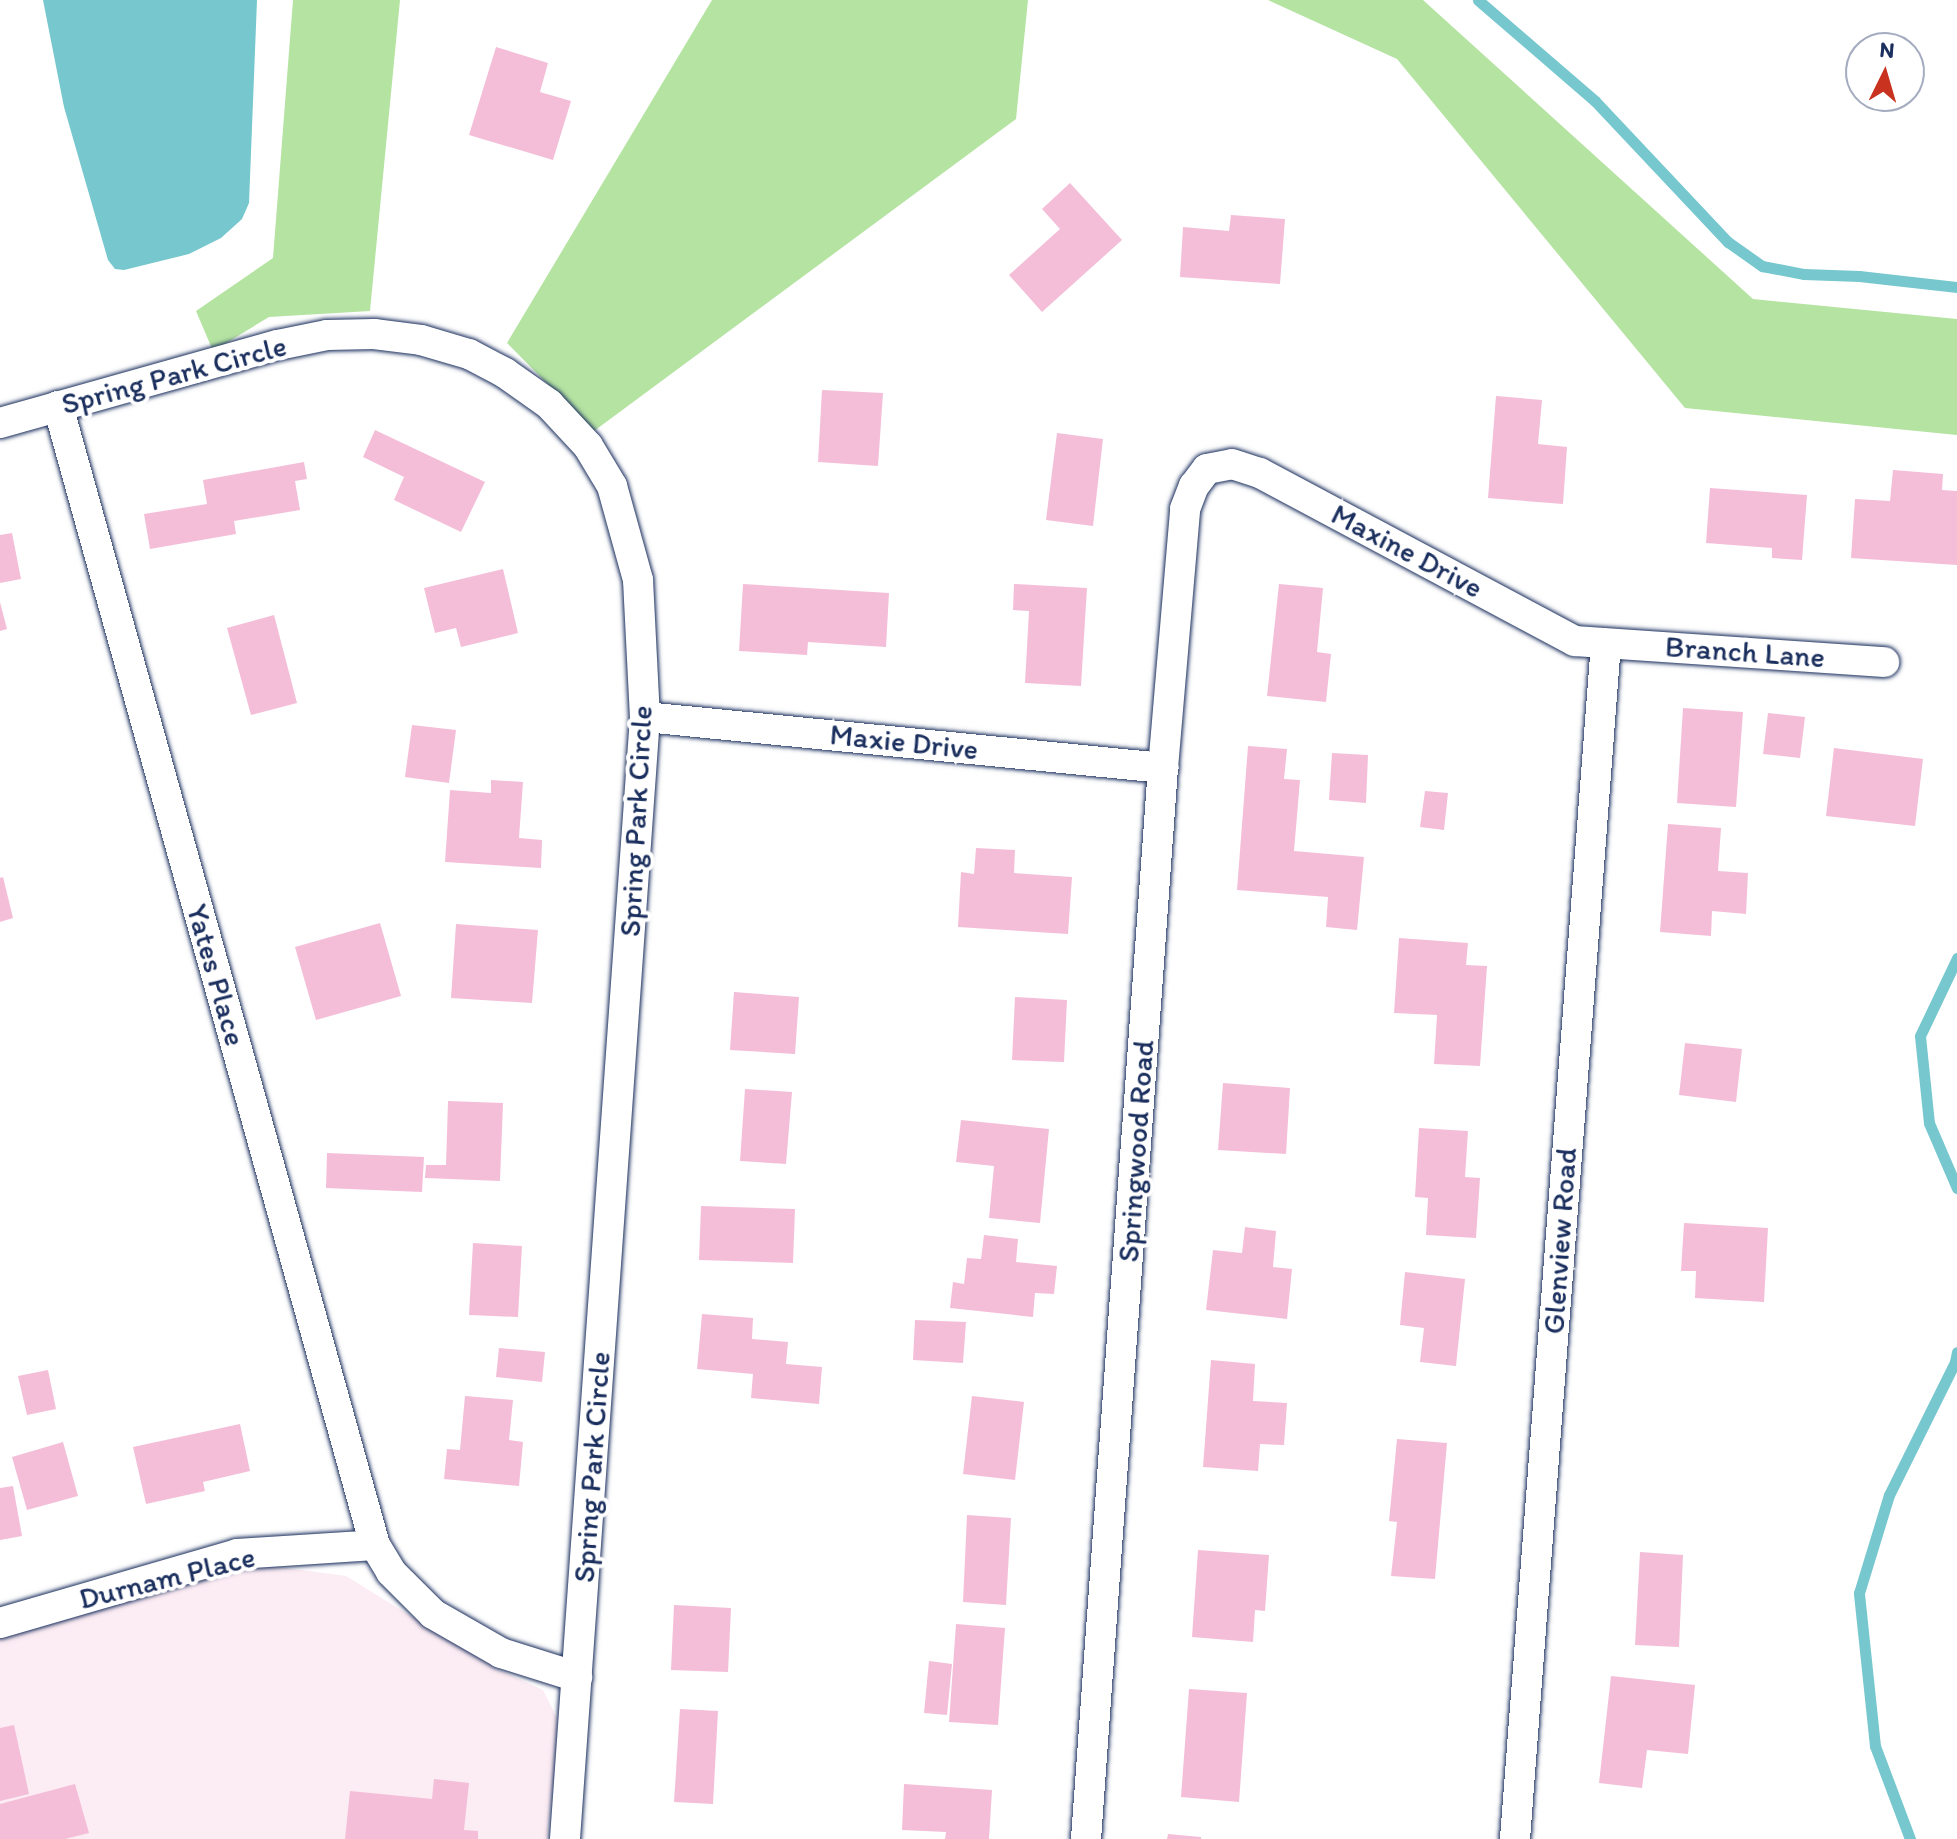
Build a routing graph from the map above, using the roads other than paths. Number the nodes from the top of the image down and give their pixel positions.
1 (58, 406) junction
2 (0, 423) edge
3 (1207, 469) joint
4 (1606, 643) junction
5 (1884, 662) dead end
6 (645, 717) junction
7 (1163, 768) junction
8 (375, 1545) junction
9 (0, 1623) edge
10 (577, 1677) junction
11 (565, 1839) edge
12 (1086, 1839) edge
13 (1515, 1839) edge

1 - 2 street, Spring Park Circle
1 - 6 street, Spring Park Circle
1 - 8 street, Yates Place
3 - 4 street, Maxine Drive
3 - 7 street, Springwood Road
4 - 5 street, Branch Lane
4 - 13 street, Glenview Road
6 - 7 street, Maxie Drive
6 - 10 street, Spring Park Circle
7 - 12 street, Springwood Road
8 - 9 street, Durnam Place
8 - 10 street
10 - 11 street, Spring Park Circle

